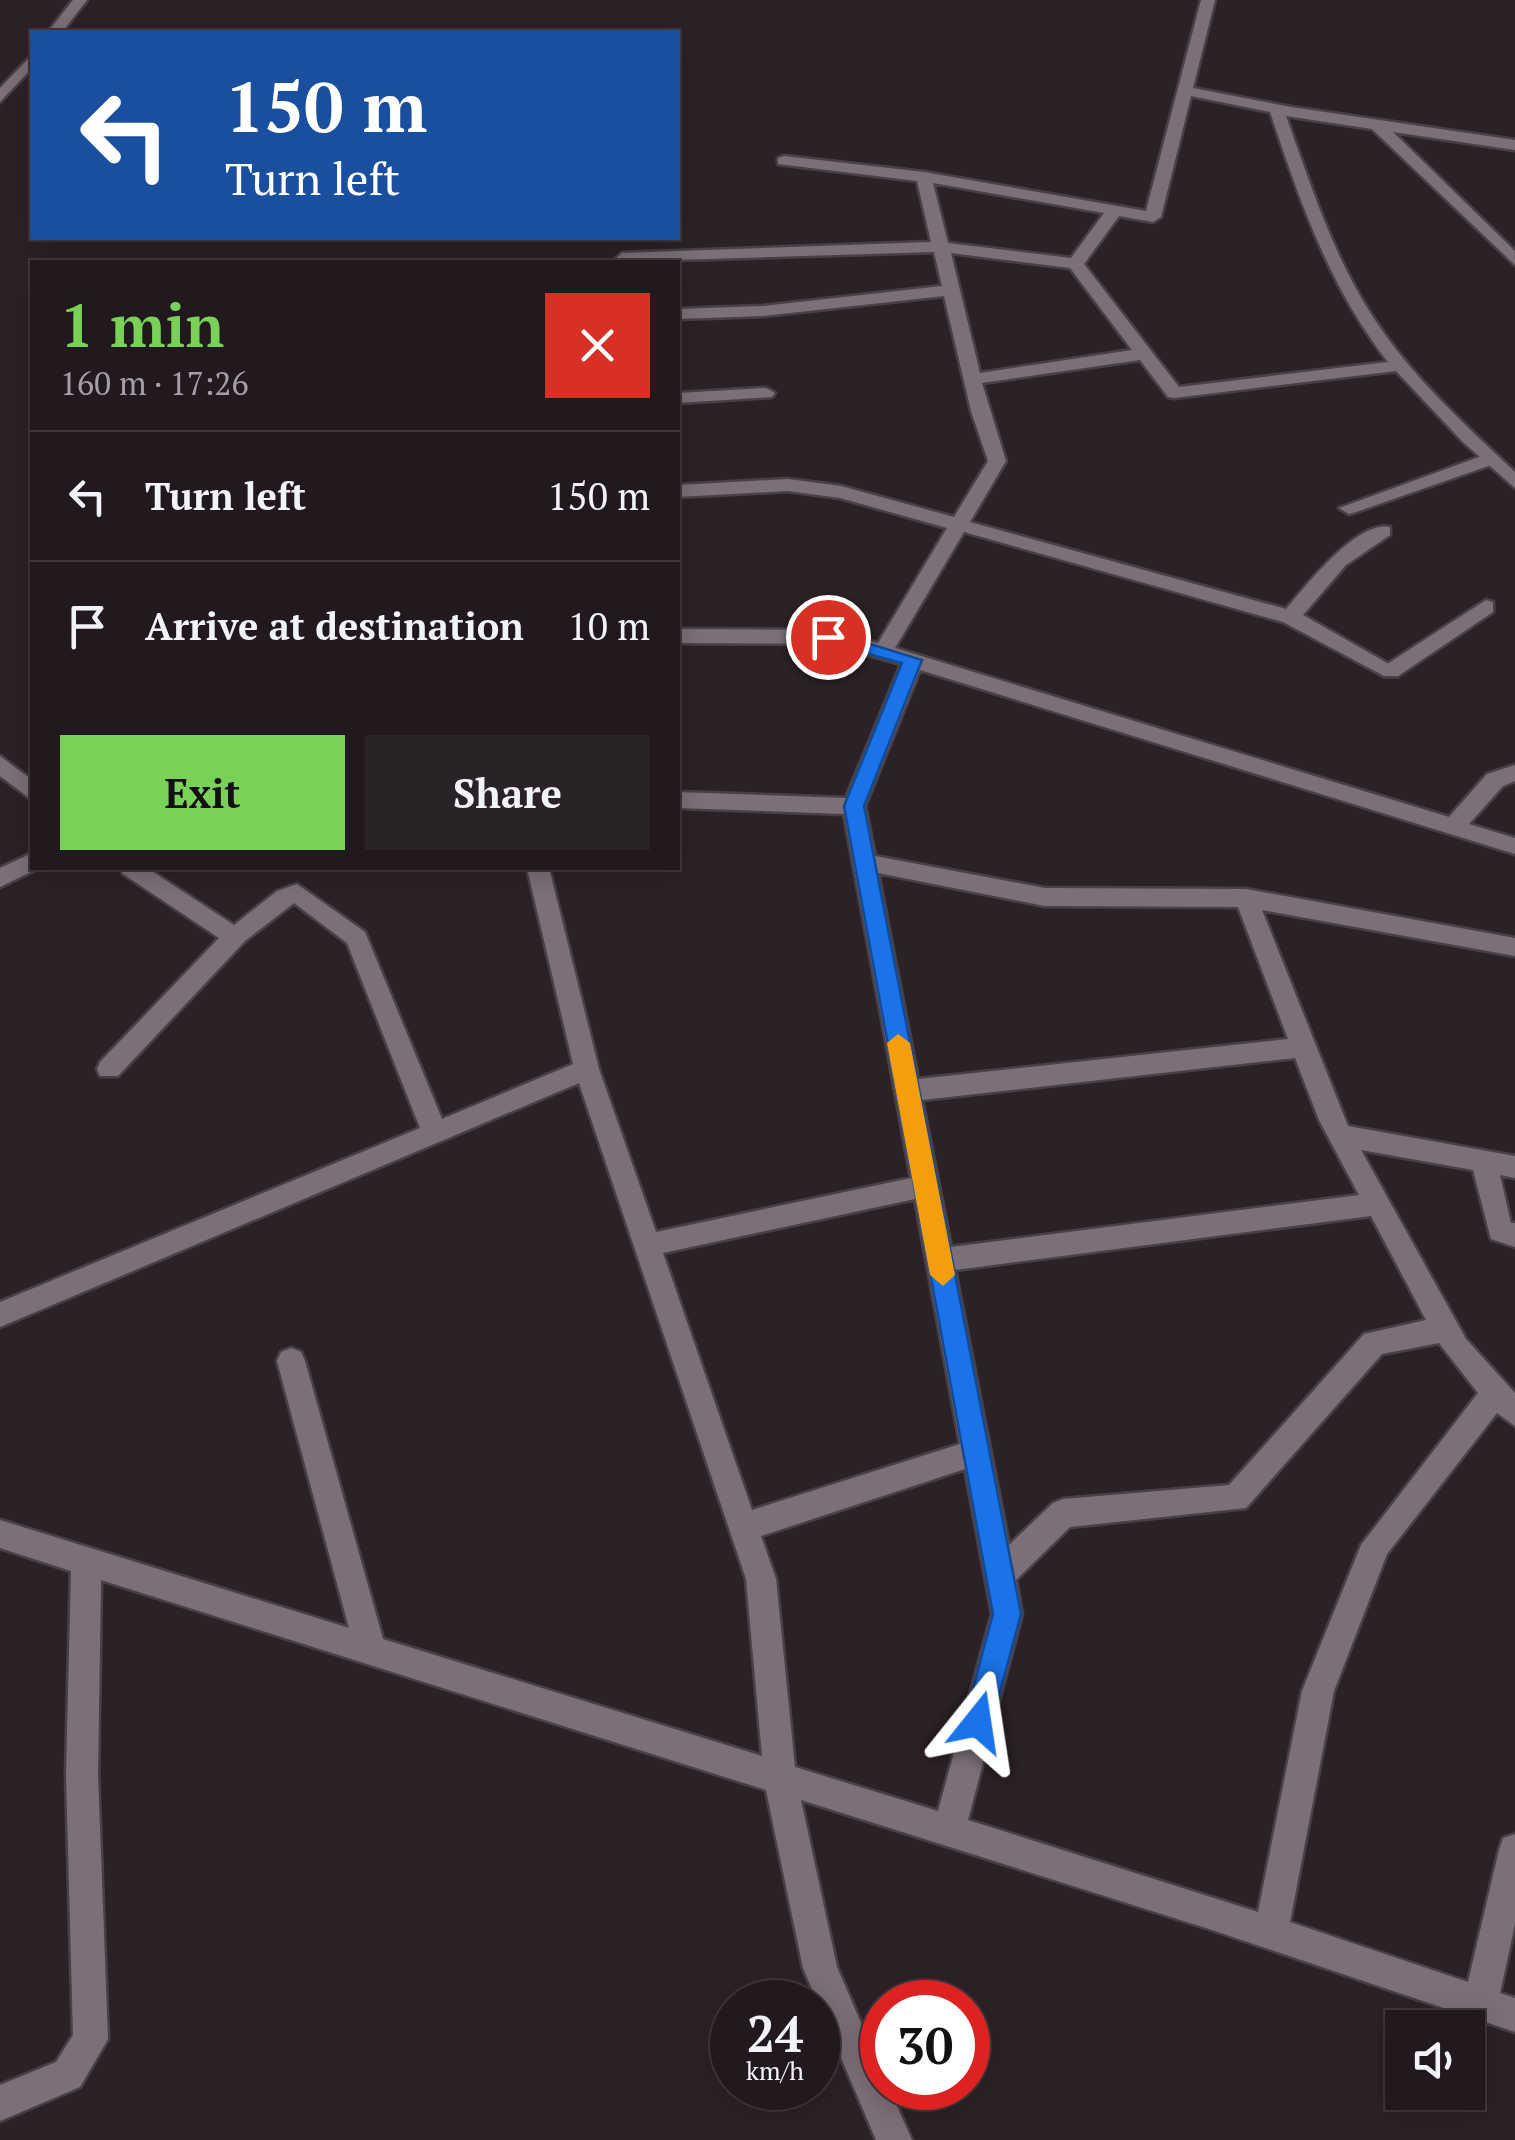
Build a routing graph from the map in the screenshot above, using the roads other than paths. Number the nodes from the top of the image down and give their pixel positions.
1 (80, 0) edge
2 (1208, 0) edge
3 (58, 30) edge
4 (30, 61) edge
5 (1183, 90) junction
6 (0, 96) edge
7 (1276, 110) junction
8 (1376, 124) junction
9 (1515, 145) edge
10 (784, 161) dead end
11 (924, 176) junction
12 (1115, 210) junction
13 (941, 247) junction
14 (621, 260) edge
15 (1515, 260) edge
16 (1075, 264) junction
17 (951, 290) junction
18 (680, 314) edge
19 (1144, 354) junction
20 (1402, 364) junction
21 (972, 379) junction
22 (766, 393) dead end
23 (680, 398) edge
24 (1490, 458) junction
25 (1515, 482) edge
26 (680, 491) edge
27 (1349, 508) dead end
28 (959, 524) junction
29 (1383, 531) dead end
30 (1486, 607) dead end
31 (1290, 617) junction
32 (680, 636) edge
33 (883, 651) junction
34 (912, 660) junction
35 (0, 764) edge
36 (1515, 772) edge
37 (30, 790) edge
38 (680, 800) edge
39 (854, 806) junction
40 (1453, 827) junction
41 (1515, 846) edge
42 (30, 862) edge
43 (864, 862) junction
44 (134, 870) edge
45 (538, 870) edge
46 (0, 878) edge
47 (1246, 898) junction
48 (237, 935) junction
49 (1515, 947) edge
50 (1304, 1047) junction
51 (109, 1068) dead end
52 (587, 1069) junction
53 (908, 1091) junction
54 (435, 1133) junction
55 (1340, 1135) junction
56 (1484, 1162) junction
57 (1515, 1166) edge
58 (926, 1186) junction
59 (1377, 1204) junction
60 (1515, 1235) edge
61 (647, 1244) junction
62 (940, 1260) junction
63 (0, 1315) edge
64 (1445, 1329) junction
65 (291, 1361) dead end
66 (1505, 1402) edge
67 (976, 1452) junction
68 (744, 1526) junction
69 (0, 1534) edge
70 (86, 1559) junction
71 (1000, 1576) junction
72 (371, 1651) junction
73 (780, 1778) junction
74 (949, 1831) junction
75 (1515, 1850) edge
76 (1271, 1933) junction
77 (1480, 2004) junction
78 (1515, 2016) edge
79 (0, 2103) edge
80 (894, 2140) edge

1 - 3 street
2 - 5 street
4 - 6 street
5 - 7 street
5 - 12 street
7 - 8 street
7 - 20 street
8 - 9 street
8 - 15 street
10 - 11 street
11 - 12 street
11 - 13 street
12 - 16 street
13 - 14 street
13 - 16 street
13 - 17 street
16 - 19 street
17 - 18 street
17 - 21 street
19 - 20 street
19 - 21 street
20 - 24 street
21 - 28 street
22 - 23 street
24 - 25 street
24 - 27 street
26 - 28 street
28 - 31 street
28 - 33 street
29 - 31 street
30 - 31 street
32 - 33 street
33 - 34 street
34 - 39 street
34 - 40 street
35 - 37 street
36 - 40 street
38 - 39 street
39 - 43 street
40 - 41 street
42 - 46 street
43 - 47 street
43 - 53 street
44 - 48 street
45 - 52 street
47 - 49 street
47 - 50 street
48 - 51 street
48 - 54 street
50 - 53 street
50 - 55 street
52 - 54 street
52 - 61 street
53 - 58 street
54 - 63 street
55 - 56 street
55 - 59 street
56 - 57 street
56 - 60 street
58 - 61 street
58 - 62 street
59 - 62 street
59 - 64 street
61 - 68 street
62 - 67 street
64 - 66 street
64 - 71 street
65 - 72 street
66 - 76 street
67 - 68 street
67 - 71 street
68 - 73 street
69 - 70 street
70 - 72 street
70 - 79 street
71 - 74 street
72 - 73 street
73 - 74 street
73 - 80 street
74 - 76 street
75 - 77 street
76 - 77 street
77 - 78 street

